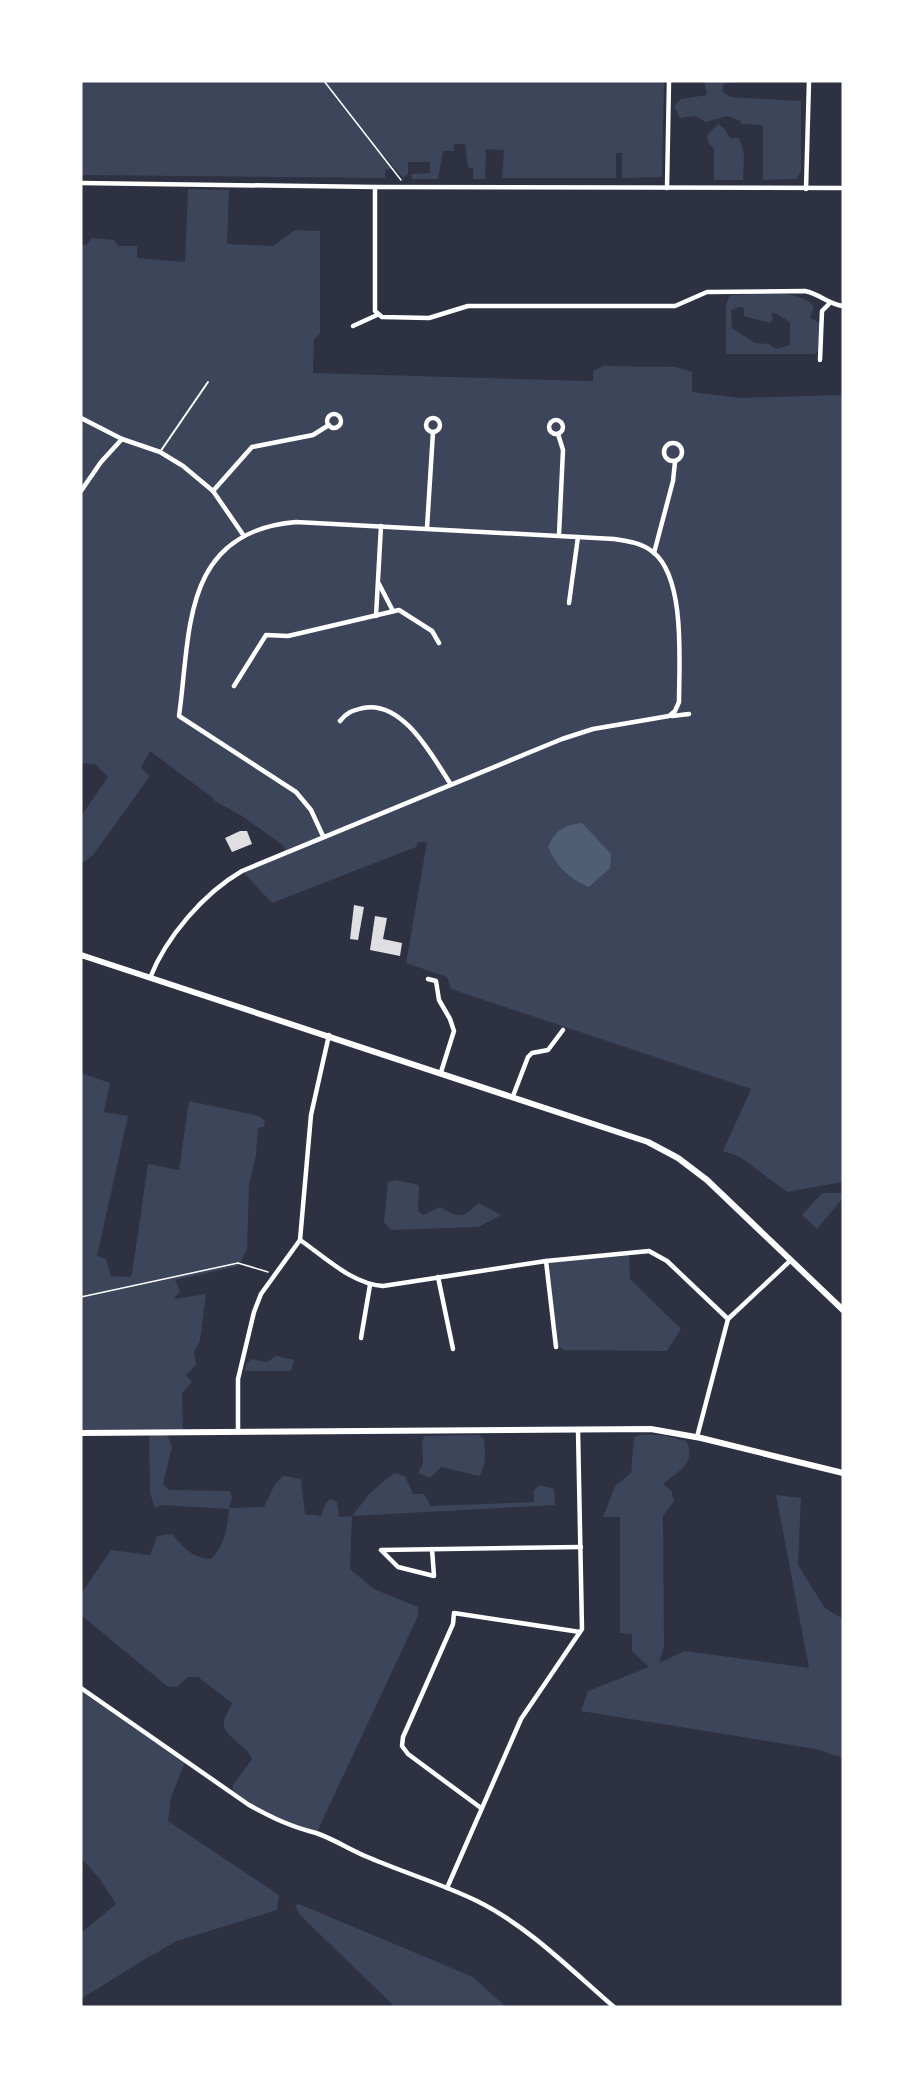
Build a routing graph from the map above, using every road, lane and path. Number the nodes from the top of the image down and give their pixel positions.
1 (324, 81) edge
2 (669, 81) edge
3 (809, 81) edge
4 (81, 183) edge
5 (375, 187) junction
6 (407, 187) junction
7 (667, 188) junction
8 (843, 188) edge
9 (806, 189) junction
10 (830, 304) junction
11 (843, 306) edge
12 (377, 315) junction
13 (353, 326) dead end
14 (820, 360) dead end
15 (208, 382) dead end
16 (81, 418) edge
17 (329, 425) dead end
18 (433, 432) dead end
19 (558, 434) dead end
20 (122, 439) junction
21 (160, 452) junction
22 (675, 462) junction
23 (213, 490) junction
24 (81, 491) edge
25 (381, 526) junction
26 (427, 528) junction
27 (559, 535) junction
28 (244, 536) junction
29 (578, 537) junction
30 (654, 553) junction
31 (379, 584) junction
32 (569, 603) dead end
33 (393, 611) junction
34 (376, 616) junction
35 (439, 643) dead end
36 (234, 686) dead end
37 (689, 714) dead end
38 (669, 716) junction
39 (340, 721) dead end
40 (450, 783) junction
41 (323, 836) junction
42 (81, 955) edge
43 (150, 978) junction
44 (428, 979) dead end
45 (563, 1030) dead end
46 (329, 1035) junction
47 (441, 1072) junction
48 (513, 1096) junction
49 (300, 1240) junction
50 (790, 1260) junction
51 (546, 1261) junction
52 (275, 1274) junction
53 (438, 1277) junction
54 (369, 1285) junction
55 (81, 1297) edge
56 (843, 1310) edge
57 (728, 1319) junction
58 (361, 1338) dead end
59 (556, 1347) dead end
60 (453, 1349) dead end
61 (578, 1430) junction
62 (238, 1431) junction
63 (81, 1433) edge
64 (697, 1437) junction
65 (843, 1473) edge
66 (581, 1547) junction
67 (432, 1548) junction
68 (580, 1632) junction
69 (81, 1688) edge
70 (481, 1808) junction
71 (447, 1888) junction
72 (614, 2007) edge

1 - 6 path
2 - 7 street
3 - 9 street
4 - 5 street
5 - 6 street
5 - 12 street
6 - 7 street
7 - 9 street
8 - 9 street
10 - 11 street
10 - 12 street
10 - 14 street
12 - 13 street
15 - 21 lane
16 - 20 street
17 - 23 street
18 - 26 street
19 - 27 street
20 - 21 street
20 - 24 street
21 - 23 street
22 - 22 street
22 - 30 street
23 - 28 street
25 - 26 street
25 - 28 street
25 - 31 street
26 - 27 street
27 - 29 street
28 - 41 street
29 - 30 street
29 - 32 street
30 - 38 street
31 - 33 street
31 - 34 street
33 - 34 street
33 - 35 street
34 - 36 street
37 - 38 street
38 - 40 street
39 - 40 street
40 - 41 street
41 - 43 street
42 - 43 main road
43 - 46 main road
44 - 47 street
45 - 48 street
46 - 47 main road
46 - 49 street
47 - 48 main road
48 - 50 main road
49 - 52 street
49 - 54 street
50 - 56 main road
50 - 57 street
51 - 53 street
51 - 57 street
51 - 59 street
52 - 55 path
52 - 62 street
53 - 54 street
53 - 60 street
54 - 58 street
57 - 64 street
61 - 62 main road
61 - 64 main road
61 - 66 street
62 - 63 main road
64 - 65 main road
66 - 67 street
66 - 68 street
67 - 67 street
68 - 70 street
68 - 70 street
69 - 71 street
70 - 71 street
71 - 72 street

